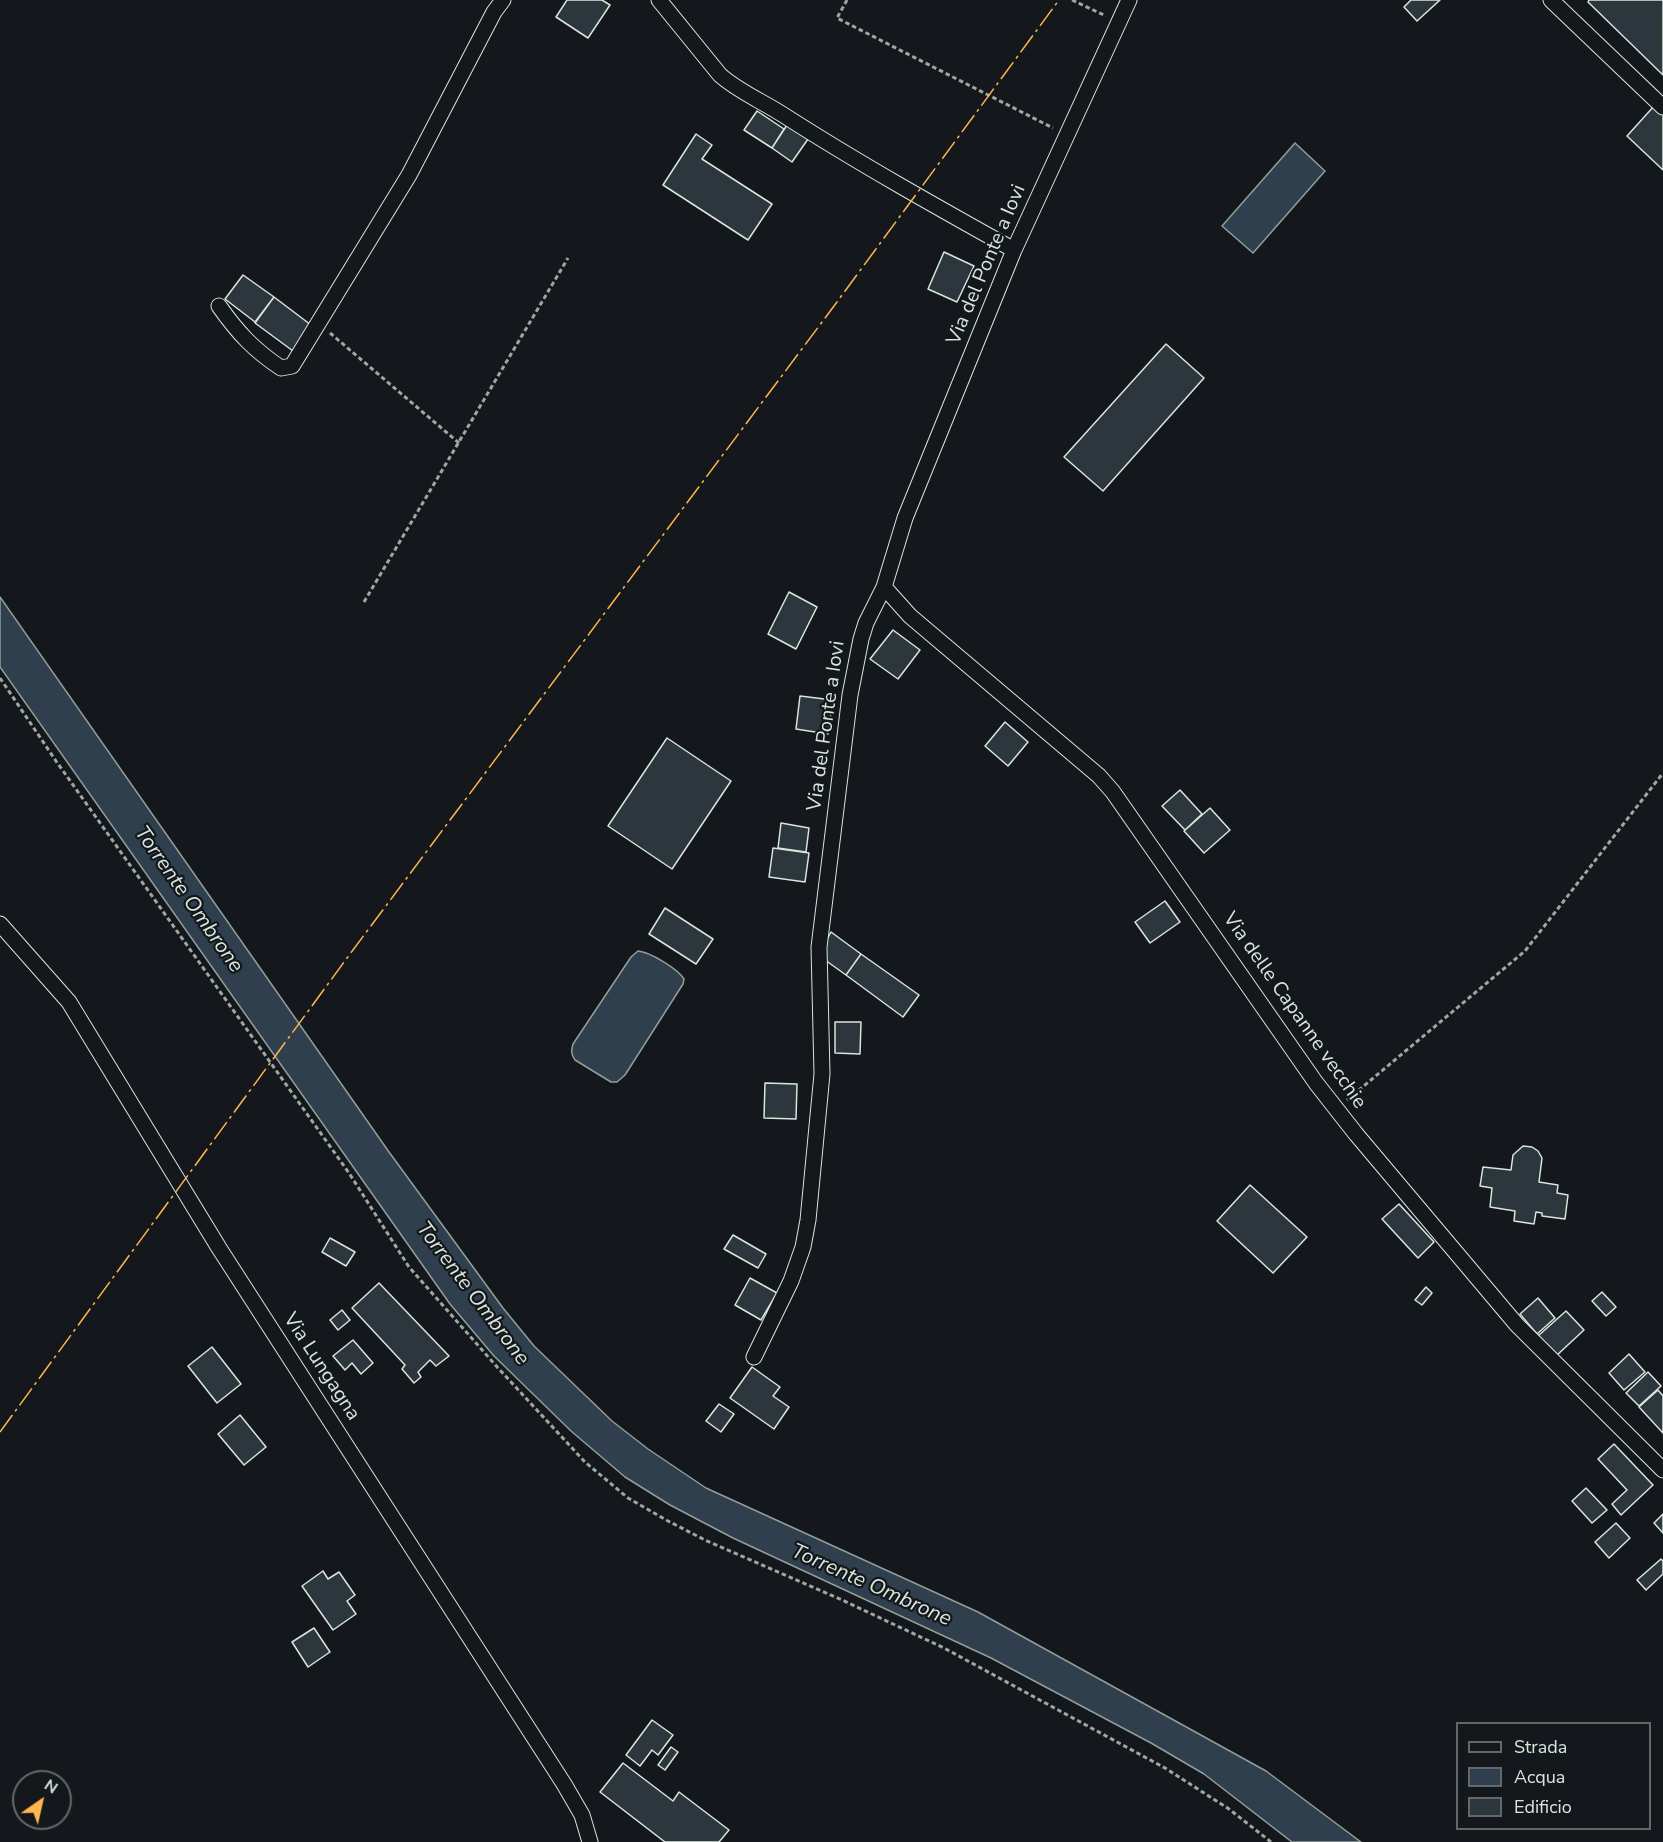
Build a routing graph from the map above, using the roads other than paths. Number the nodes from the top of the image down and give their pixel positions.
1 (503, 0) edge
2 (659, 0) edge
3 (1129, 0) edge
4 (1551, 0) edge
5 (1663, 107) edge
6 (1014, 250) junction
7 (219, 306) dead end
8 (884, 588) junction
9 (0, 924) edge
10 (754, 1357) dead end
11 (1663, 1470) edge
12 (590, 1842) edge

1 - 7 street
2 - 6 street
3 - 6 street, Via del Ponte a Iovi
4 - 5 street
6 - 8 street, Via del Ponte a Iovi
8 - 10 street, Via del Ponte a Iovi
8 - 11 street, Via delle Capanne vecchie
9 - 12 street, Via Lungagna

